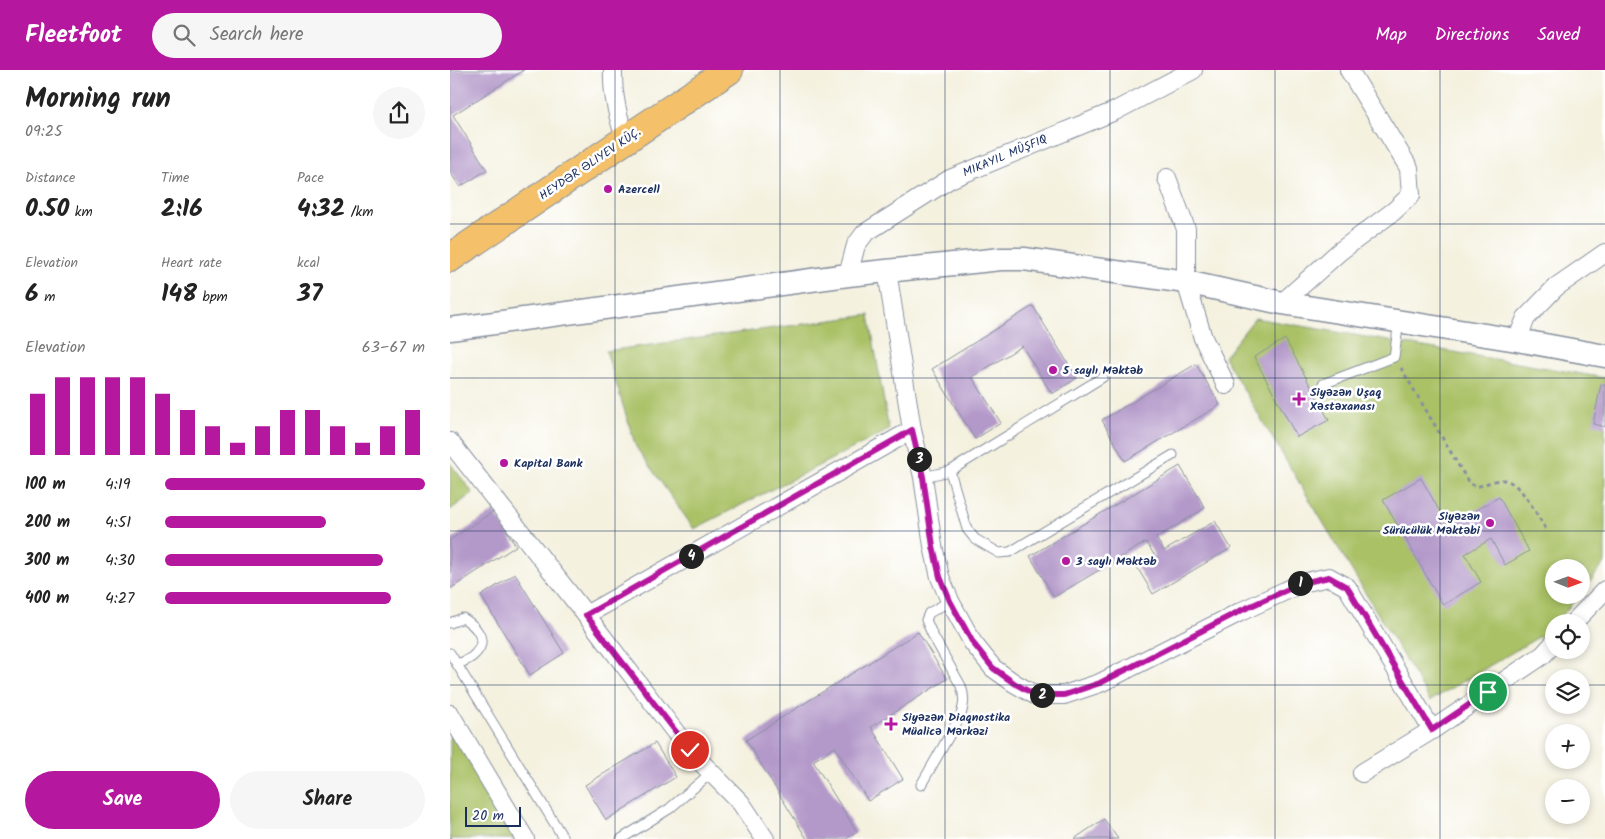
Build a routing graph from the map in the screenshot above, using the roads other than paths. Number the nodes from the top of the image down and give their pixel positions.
1 (613, 70) edge
2 (729, 70) edge
3 (1193, 70) edge
4 (1349, 70) edge
5 (626, 141) junction
6 (1167, 178) dead end
7 (1605, 253) edge
8 (450, 258) edge
9 (887, 271) junction
10 (848, 276) junction
11 (1186, 282) junction
12 (1282, 303) junction
13 (1399, 321) junction
14 (450, 330) edge
15 (1517, 340) junction
16 (1605, 356) edge
17 (1103, 376) dead end
18 (1323, 384) dead end
19 (1226, 385) dead end
20 (912, 430) junction
21 (450, 442) edge
22 (1173, 455) dead end
23 (950, 471) junction
24 (923, 477) junction
25 (1605, 590) edge
26 (950, 601) junction
27 (1582, 614) edge
28 (586, 615) junction
29 (450, 623) edge
30 (450, 653) edge
31 (1545, 653) edge
32 (457, 664) junction
33 (450, 714) edge
34 (1432, 730) junction
35 (711, 773) junction
36 (1362, 773) dead end
37 (921, 785) dead end
38 (525, 839) edge
39 (564, 839) edge
40 (621, 839) edge
41 (765, 839) edge

1 - 5 street
2 - 5 main road, HEYDƏR ƏLIYEV KÜÇ.
3 - 10 street
4 - 12 street
5 - 8 main road, HEYDƏR ƏLIYEV KÜÇ.
6 - 11 street
7 - 15 street
9 - 10 street
9 - 11 street
9 - 20 street
10 - 14 street
11 - 12 street
11 - 19 street
12 - 13 street
13 - 15 street
13 - 18 lane
15 - 16 street
17 - 23 lane
20 - 24 street
20 - 28 street
21 - 28 street
22 - 23 lane
23 - 24 lane
24 - 26 street
25 - 27 street
26 - 34 street
26 - 37 lane
28 - 35 street
29 - 32 lane
30 - 32 lane
31 - 34 street
32 - 39 lane
33 - 38 street
34 - 36 street
35 - 40 lane
35 - 41 street

